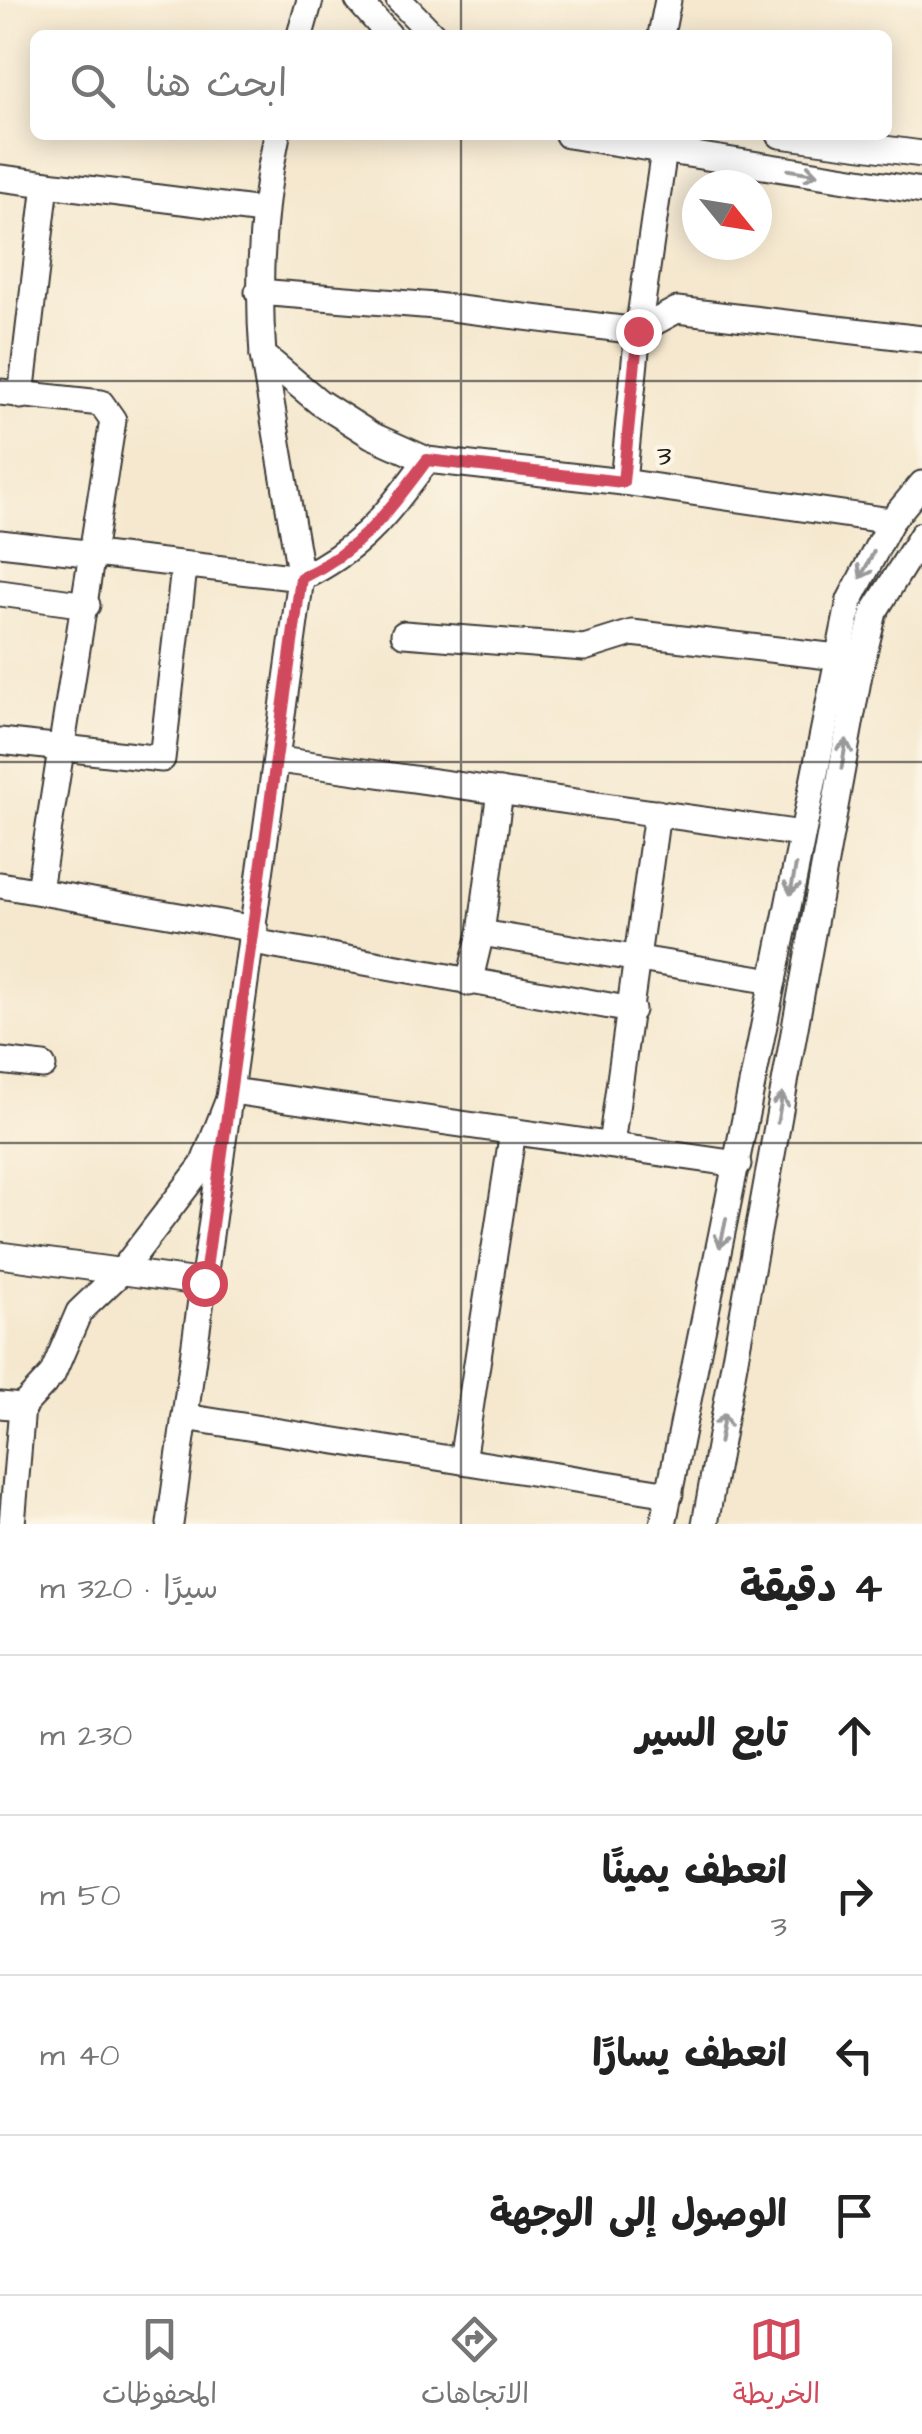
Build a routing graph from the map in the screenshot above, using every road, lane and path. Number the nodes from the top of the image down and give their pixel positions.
1 (310, 0) edge
2 (358, 0) edge
3 (399, 0) edge
4 (668, 0) edge
5 (301, 30) edge
6 (384, 30) edge
7 (428, 30) edge
8 (662, 30) edge
9 (276, 140) edge
10 (600, 140) edge
11 (817, 140) edge
12 (664, 150) junction
13 (922, 154) edge
14 (0, 178) edge
15 (46, 184) junction
16 (922, 191) edge
17 (262, 211) junction
18 (258, 292) junction
19 (638, 331) junction
20 (922, 338) edge
21 (263, 355) junction
22 (10, 394) edge
23 (427, 460) junction
24 (623, 482) junction
25 (922, 484) edge
26 (891, 521) junction
27 (922, 535) edge
28 (0, 543) edge
29 (95, 556) junction
30 (184, 568) junction
31 (301, 578) junction
32 (0, 592) edge
33 (87, 604) junction
34 (404, 634) dead end
35 (838, 657) junction
36 (0, 742) edge
37 (64, 749) junction
38 (279, 760) junction
39 (500, 791) junction
40 (657, 813) junction
41 (802, 834) junction
42 (0, 885) edge
43 (39, 890) junction
44 (481, 933) junction
45 (254, 935) junction
46 (639, 959) junction
47 (773, 981) junction
48 (470, 983) junction
49 (632, 1010) junction
50 (0, 1061) edge
51 (43, 1066) dead end
52 (232, 1091) junction
53 (513, 1132) junction
54 (611, 1146) junction
55 (738, 1164) junction
56 (0, 1255) edge
57 (121, 1272) junction
58 (204, 1283) junction
59 (11, 1406) edge
60 (185, 1417) junction
61 (462, 1461) junction
62 (670, 1494) junction
63 (12, 1524) edge
64 (170, 1524) edge
65 (663, 1524) edge
66 (705, 1524) edge

1 - 5 street
2 - 6 street
3 - 7 street
4 - 8 street
9 - 17 street
10 - 12 street
11 - 13 street
12 -> 16 street
12 - 19 street
14 - 15 street
15 - 17 street
15 - 22 street
17 - 18 street
18 - 19 street
18 - 21 street
19 - 20 street
19 - 24 street
21 - 23 street, 3
21 - 31 street
22 - 29 street
23 - 24 street, 3
23 - 31 street
24 - 26 street, 3
25 - 26 street
26 -> 35 street
66 -> 27 street
28 - 29 street
29 - 30 street
29 - 33 street
30 - 31 street
30 - 37 street
31 - 38 street
32 - 33 street
33 - 37 street
34 - 35 street
35 - 41 street
36 - 37 street
37 - 43 street
38 - 39 street
38 - 45 street
39 - 40 street
39 - 44 street
40 - 41 street
40 - 46 street
41 -> 47 street
42 - 43 street
43 - 45 street
44 - 46 street
44 - 48 street
45 - 48 street
45 - 52 street
46 - 47 street
46 - 49 street
47 - 55 street
48 - 49 street
49 - 54 street
50 - 51 street
52 - 53 street
52 - 57 street
52 - 58 street
53 - 54 street
53 - 61 street
54 - 55 street
55 -> 62 street
56 - 57 street
57 - 58 street
57 - 59 street
58 - 60 street
59 - 63 street
60 - 61 street
60 - 64 street
61 - 62 street
62 - 65 street

